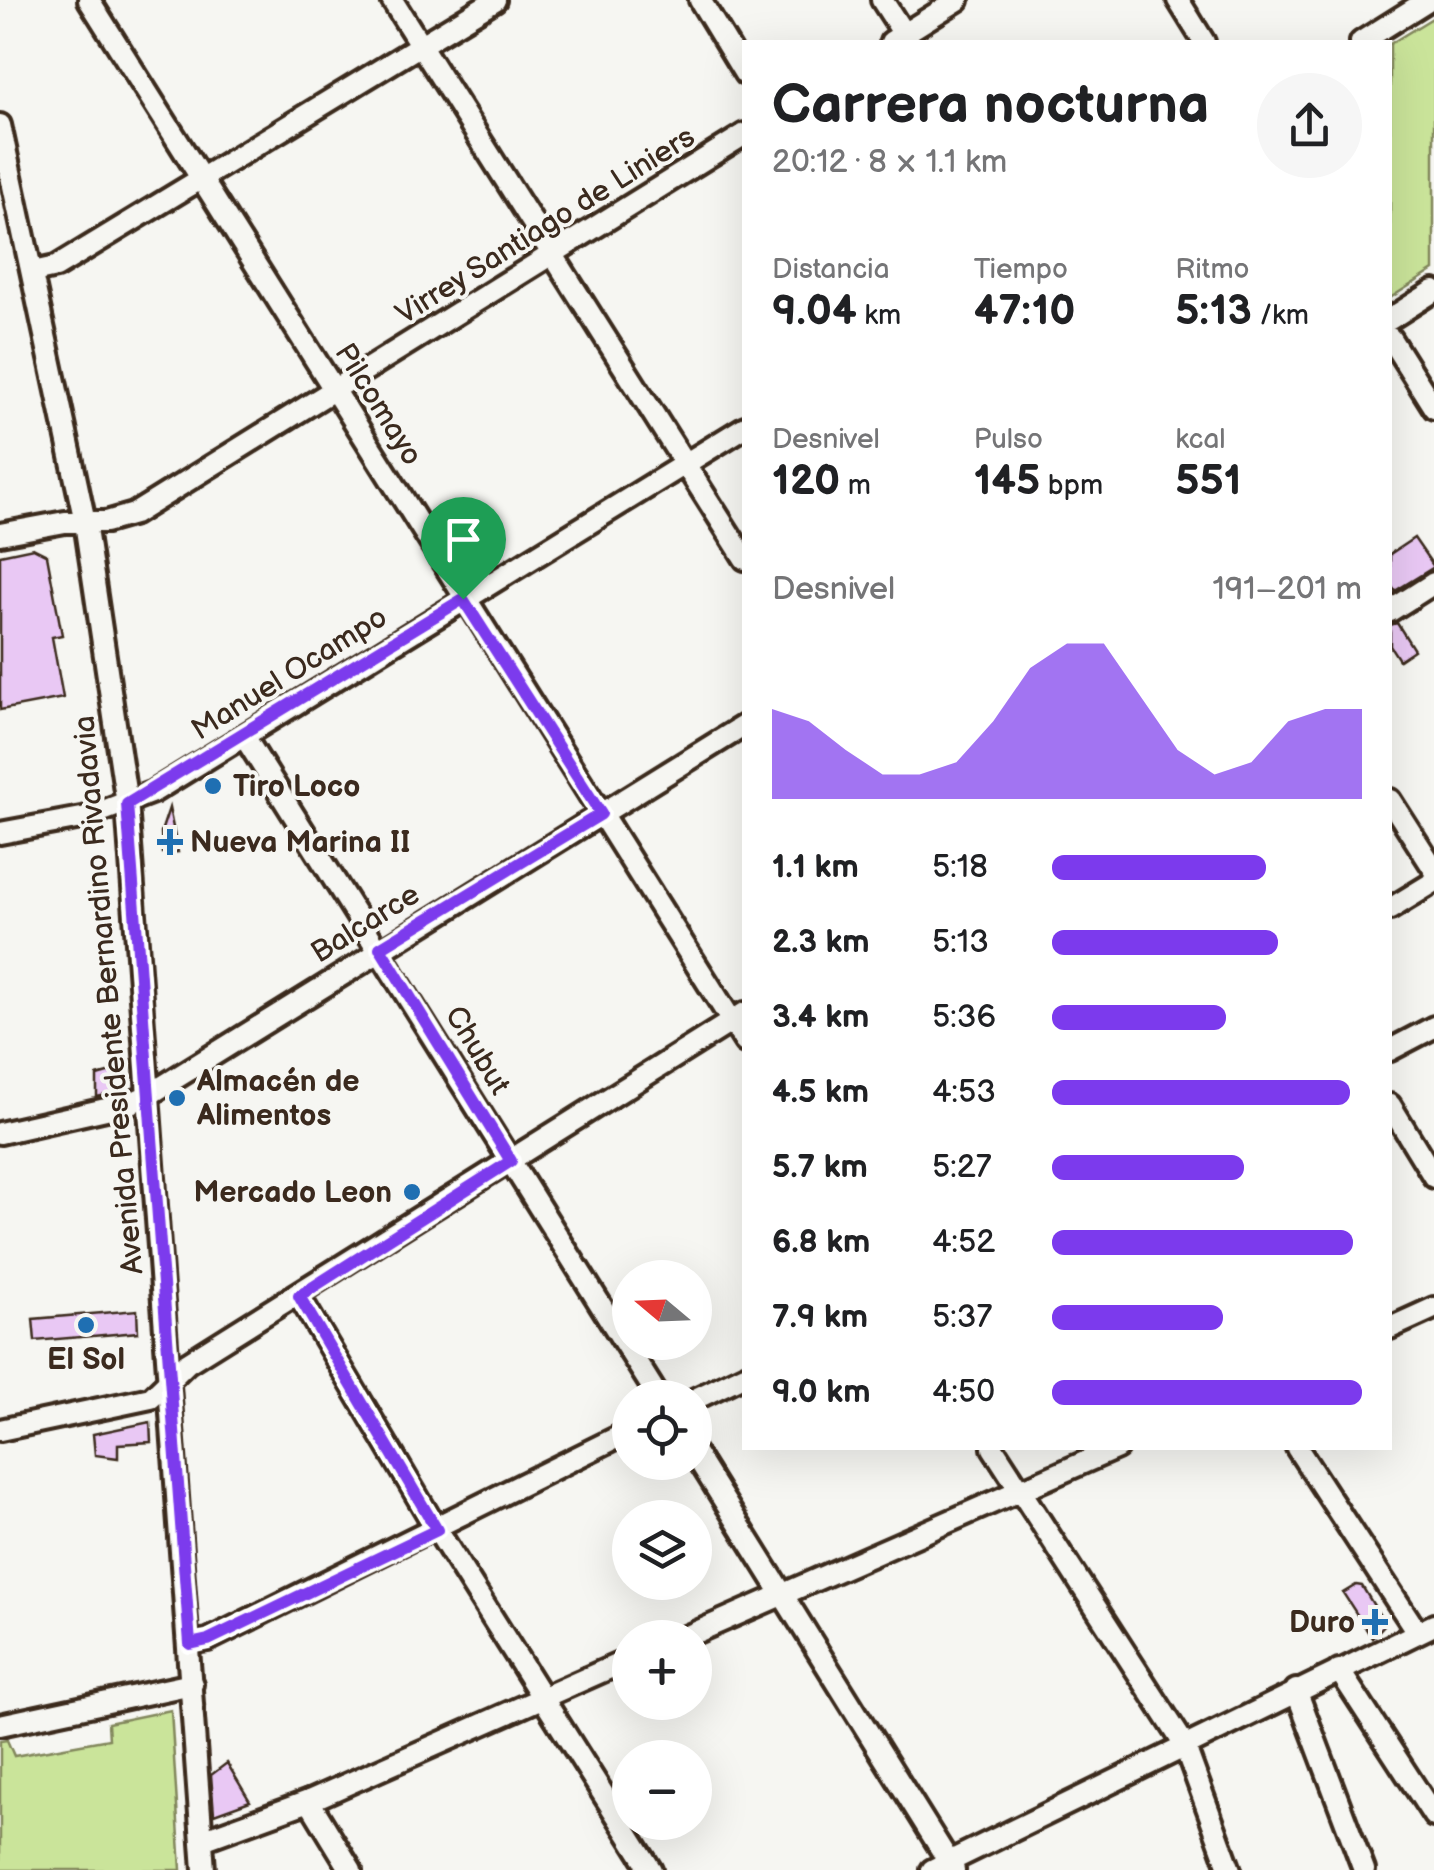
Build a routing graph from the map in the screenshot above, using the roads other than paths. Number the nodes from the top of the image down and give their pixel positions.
1 (89, 0) edge
2 (392, 0) edge
3 (494, 0) edge
4 (700, 0) edge
5 (882, 0) edge
6 (958, 0) edge
7 (1178, 0) edge
8 (1428, 0) edge
9 (901, 40) edge
10 (1203, 40) edge
11 (1364, 40) edge
12 (421, 46) junction
13 (742, 69) edge
14 (0, 125) edge
15 (742, 136) edge
16 (205, 180) junction
17 (8, 198) edge
18 (553, 254) junction
19 (33, 272) junction
20 (1434, 291) edge
21 (1392, 318) edge
22 (1392, 341) edge
23 (336, 392) junction
24 (1434, 408) edge
25 (742, 429) edge
26 (686, 464) junction
27 (84, 522) junction
28 (0, 534) edge
29 (742, 553) edge
30 (1434, 583) edge
31 (463, 599) junction
32 (1392, 610) edge
33 (742, 728) edge
34 (244, 736) junction
35 (1392, 803) edge
36 (127, 804) junction
37 (601, 814) junction
38 (0, 833) edge
39 (1434, 870) edge
40 (1434, 882) edge
41 (1392, 908) edge
42 (380, 948) junction
43 (739, 1017) edge
44 (1434, 1028) edge
45 (1392, 1049) edge
46 (146, 1096) junction
47 (1392, 1109) edge
48 (0, 1133) edge
49 (511, 1161) junction
50 (1434, 1176) edge
51 (299, 1296) junction
52 (1434, 1308) edge
53 (1392, 1327) edge
54 (742, 1376) edge
55 (171, 1378) junction
56 (647, 1380) edge
57 (712, 1391) edge
58 (0, 1430) edge
59 (612, 1440) edge
60 (994, 1450) edge
61 (1112, 1450) edge
62 (1298, 1450) edge
63 (712, 1480) edge
64 (1020, 1490) junction
65 (437, 1530) junction
66 (786, 1595) junction
67 (712, 1626) edge
68 (1426, 1628) edge
69 (190, 1644) junction
70 (612, 1667) edge
71 (1338, 1670) junction
72 (192, 1684) junction
73 (1296, 1690) junction
74 (540, 1696) junction
75 (0, 1725) edge
76 (1184, 1744) junction
77 (309, 1801) junction
78 (1434, 1816) edge
79 (202, 1840) junction
80 (945, 1867) edge
81 (204, 1870) edge
82 (351, 1870) edge
83 (651, 1870) edge
84 (1230, 1870) edge
85 (1364, 1870) edge

1 - 16 street, Pilcomayo
2 - 12 street
3 - 12 street
4 - 13 street
5 - 9 street
6 - 9 street
7 - 10 street
8 - 11 street
12 - 16 street
12 - 18 street
14 - 17 street, Avenida Presidente Bernardino Rivadavia
15 - 18 street, Virrey Santiago de Liniers
16 - 19 street
16 - 23 street, Pilcomayo
17 - 19 street, Avenida Presidente Bernardino Rivadavia
18 - 23 street, Virrey Santiago de Liniers
18 - 26 street
19 - 27 street, Avenida Presidente Bernardino Rivadavia
20 - 21 street
22 - 24 street
23 - 27 street, Virrey Santiago de Liniers
23 - 31 street, Pilcomayo
25 - 26 street, Manuel Ocampo
26 - 29 street
26 - 31 street, Manuel Ocampo
27 - 28 street, Virrey Santiago de Liniers
27 - 36 street, Avenida Presidente Bernardino Rivadavia
30 - 32 street
31 - 34 street, Manuel Ocampo
31 - 37 street, Pilcomayo
33 - 37 street, Balcarce
34 - 36 street, Manuel Ocampo
34 - 42 street, Chubut
35 - 39 street
36 - 38 street, Manuel Ocampo
36 - 46 street, Avenida Presidente Bernardino Rivadavia
37 - 42 street, Balcarce
37 - 43 street, Pilcomayo
40 - 41 street
42 - 46 street, Balcarce
42 - 49 street, Chubut
43 - 49 street
44 - 45 street
46 - 48 street, Balcarce
46 - 55 street, Avenida Presidente Bernardino Rivadavia
47 - 50 street
49 - 51 street
49 - 56 street, Chubut
51 - 55 street
51 - 65 street
52 - 53 street
54 - 57 street
55 - 58 street
55 - 69 street, Avenida Presidente Bernardino Rivadavia
59 - 65 street
60 - 64 street
61 - 64 street
62 - 68 street
63 - 66 street
64 - 66 street
64 - 76 street
65 - 69 street
65 - 74 street
66 - 67 street
66 - 80 street
68 - 71 street
69 - 72 street, Avenida Presidente Bernardino Rivadavia
70 - 74 street
71 - 73 street
71 - 78 street
72 - 75 street
72 - 79 street, Avenida Presidente Bernardino Rivadavia
73 - 76 street
73 - 85 street
74 - 77 street
74 - 83 street
76 - 80 street
76 - 84 street
77 - 79 street
77 - 82 street
79 - 81 street, Avenida Presidente Bernardino Rivadavia

